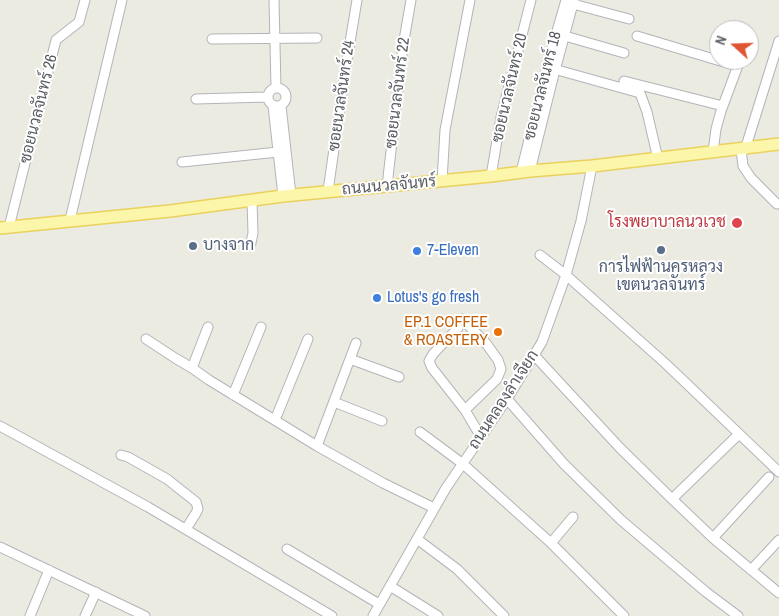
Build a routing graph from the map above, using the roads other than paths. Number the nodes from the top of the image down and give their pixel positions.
1 (85, 0) edge
2 (122, 0) edge
3 (274, 0) edge
4 (357, 0) edge
5 (411, 0) edge
6 (470, 0) edge
7 (531, 0) edge
8 (571, 1) edge
9 (629, 19) dead end
10 (565, 36) junction
11 (637, 36) dead end
12 (317, 38) dead end
13 (276, 39) junction
14 (212, 40) dead end
15 (779, 40) edge
16 (624, 53) dead end
17 (709, 55) edge
18 (736, 70) edge
19 (560, 72) dead end
20 (624, 81) dead end
21 (276, 88) junction
22 (267, 97) junction
23 (196, 99) dead end
24 (277, 106) junction
25 (723, 106) junction
26 (779, 144) edge
27 (744, 149) junction
28 (278, 152) junction
29 (713, 152) junction
30 (658, 158) junction
31 (182, 162) dead end
32 (592, 166) junction
33 (526, 171) junction
34 (491, 176) junction
35 (442, 181) junction
36 (387, 186) junction
37 (328, 192) junction
38 (287, 196) junction
39 (252, 200) junction
40 (776, 204) dead end
41 (70, 220) junction
42 (4, 228) edge
43 (251, 243) dead end
44 (540, 255) dead end
45 (566, 275) junction
46 (462, 319) dead end
47 (261, 326) dead end
48 (208, 327) dead end
49 (458, 328) dead end
50 (146, 338) dead end
51 (308, 339) dead end
52 (356, 344) dead end
53 (534, 355) junction
54 (350, 359) junction
55 (192, 368) junction
56 (399, 377) dead end
57 (233, 395) junction
58 (507, 399) junction
59 (334, 402) junction
60 (465, 410) junction
61 (275, 420) junction
62 (382, 421) dead end
63 (0, 426) edge
64 (420, 432) dead end
65 (739, 434) junction
66 (481, 437) junction
67 (317, 446) junction
68 (121, 455) dead end
69 (463, 464) junction
70 (779, 472) edge
71 (769, 477) dead end
72 (672, 499) junction
73 (434, 508) junction
74 (573, 517) dead end
75 (186, 529) junction
76 (713, 538) junction
77 (417, 539) junction
78 (779, 540) edge
79 (550, 543) junction
80 (287, 549) dead end
81 (1, 551) edge
82 (49, 570) junction
83 (751, 570) junction
84 (390, 586) junction
85 (96, 592) junction
86 (779, 593) edge
87 (379, 604) junction
88 (142, 615) edge
89 (30, 616) edge
90 (85, 616) edge
91 (332, 616) edge
92 (373, 616) edge
93 (438, 616) edge
94 (504, 616) edge
95 (624, 616) edge
96 (738, 616) edge

1 - 42 street, ซอยนวลจันทร์ 26
2 - 41 street
3 - 13 street
4 - 37 street, ซอยนวลจันทร์ 24
5 - 36 street, ซอยนวลจันทร์ 22
6 - 35 street
7 - 34 street, ซอยนวลจันทร์ 20
8 - 9 street
8 - 10 street
8 - 33 street, ซอยนวลจันทร์ 18
10 - 16 street
10 - 33 street
11 - 17 street
12 - 13 street
13 - 14 street
13 - 21 street
15 - 27 street
18 - 25 street
19 - 30 street
20 - 25 street
21 - 22 street
21 - 24 street
22 - 23 street
22 - 24 street
24 - 28 street
24 - 38 street
25 - 29 street
26 - 27 main road, ถนนนวลจันทร์
27 - 29 main road, ถนนนวลจันทร์
27 - 40 street
28 - 31 street
28 - 38 street
29 - 30 main road, ถนนนวลจันทร์
30 - 32 main road, ถนนนวลจันทร์
32 - 33 main road, ถนนนวลจันทร์
32 - 45 street, ถนนคลองลำเจียก
33 - 34 main road, ถนนนวลจันทร์
34 - 35 main road, ถนนนวลจันทร์
35 - 36 main road, ถนนนวลจันทร์
36 - 37 main road, ถนนนวลจันทร์
37 - 38 main road, ถนนนวลจันทร์
38 - 39 main road, ถนนนวลจันทร์
39 - 41 main road, ถนนนวลจันทร์
39 - 43 street
41 - 42 main road, ถนนนวลจันทร์
44 - 45 street
45 - 53 street, ถนนคลองลำเจียก
45 - 65 street
46 - 60 street
47 - 57 street
48 - 55 street
49 - 60 street
50 - 55 street
51 - 61 street
52 - 54 street
53 - 58 street, ถนนคลองลำเจียก
53 - 72 street
54 - 56 street
54 - 59 street
55 - 57 street
57 - 61 street
58 - 66 street, ถนนคลองลำเจียก
58 - 96 street
59 - 62 street
59 - 67 street
60 - 66 street
61 - 67 street
63 - 75 street
64 - 69 street
65 - 70 street
65 - 72 street
66 - 69 street, ถนนคลองลำเจียก
67 - 73 street
68 - 75 street
69 - 73 street, ถนนคลองลำเจียก
69 - 79 street
71 - 76 street
72 - 76 street
73 - 77 street, ถนนคลองลำเจียก
74 - 79 street
75 - 91 street
76 - 83 street
77 - 84 street, ถนนคลองลำเจียก
77 - 94 street
78 - 83 street
79 - 95 street
80 - 87 street
81 - 82 street
82 - 85 street
82 - 89 street
83 - 86 street
84 - 87 street, ถนนคลองลำเจียก
84 - 93 street
85 - 88 street
85 - 90 street
87 - 92 street, ถนนคลองลำเจียก

